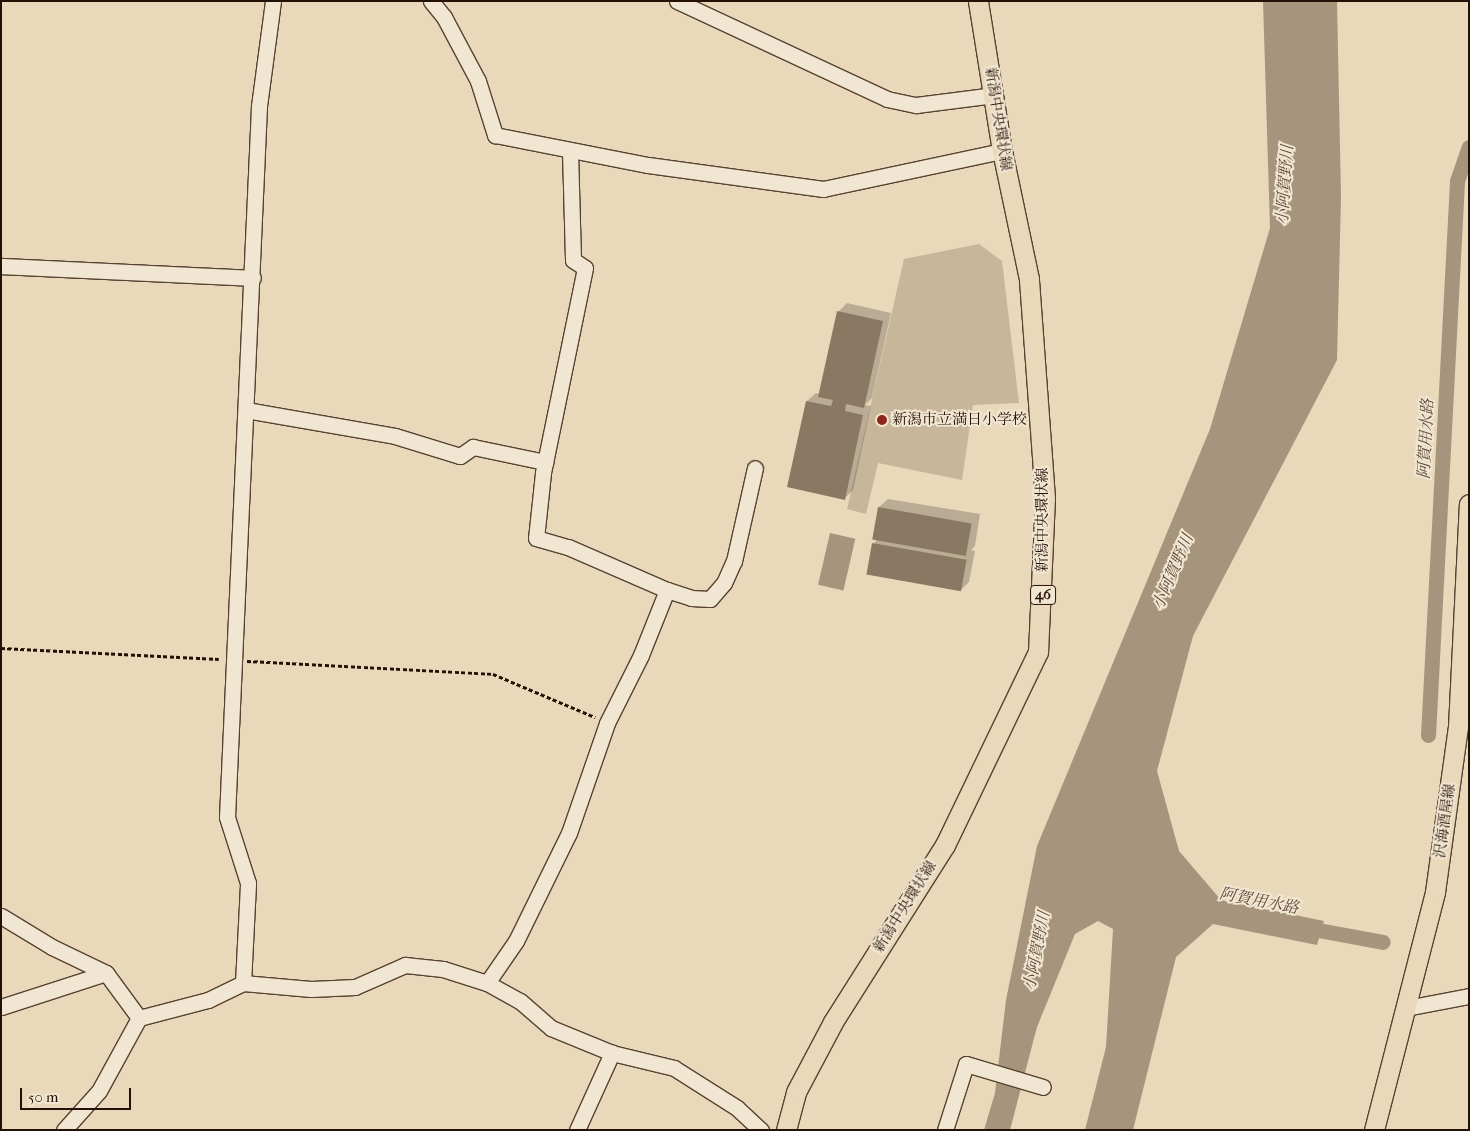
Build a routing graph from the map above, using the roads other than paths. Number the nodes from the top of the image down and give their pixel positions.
1 (273, 1) edge
2 (431, 1) edge
3 (677, 1) edge
4 (978, 1) edge
5 (994, 95) junction
6 (570, 151) junction
7 (1002, 151) junction
8 (1, 266) edge
9 (253, 278) junction
10 (246, 410) junction
11 (545, 462) junction
12 (755, 468) dead end
13 (1469, 504) edge
14 (666, 590) junction
15 (1, 916) edge
16 (106, 973) junction
17 (243, 983) junction
18 (487, 983) junction
19 (1469, 996) edge
20 (1, 1007) edge
21 (1406, 1008) junction
22 (139, 1018) junction
23 (612, 1053) junction
24 (1043, 1087) dead end
25 (64, 1130) edge
26 (577, 1130) edge
27 (761, 1130) edge
28 (786, 1130) edge
29 (945, 1130) edge
30 (1374, 1130) edge

1 - 9 street
2 - 6 street
3 - 5 street
4 - 5 main road, 新潟中央環状線 / 46
5 - 7 main road, 新潟中央環状線 / 46
6 - 7 street
6 - 11 street
7 - 28 main road, 新潟中央環状線 / 46
8 - 9 street
9 - 10 street
10 - 11 street
10 - 17 street
11 - 14 street
12 - 14 street
13 - 21 main road, 沢海酒屋線
14 - 18 street
15 - 16 street
16 - 20 street
16 - 22 street
17 - 18 street
17 - 22 street
18 - 23 street
19 - 21 street
21 - 30 main road, 沢海酒屋線
22 - 25 street
23 - 26 street
23 - 27 street
24 - 29 street

